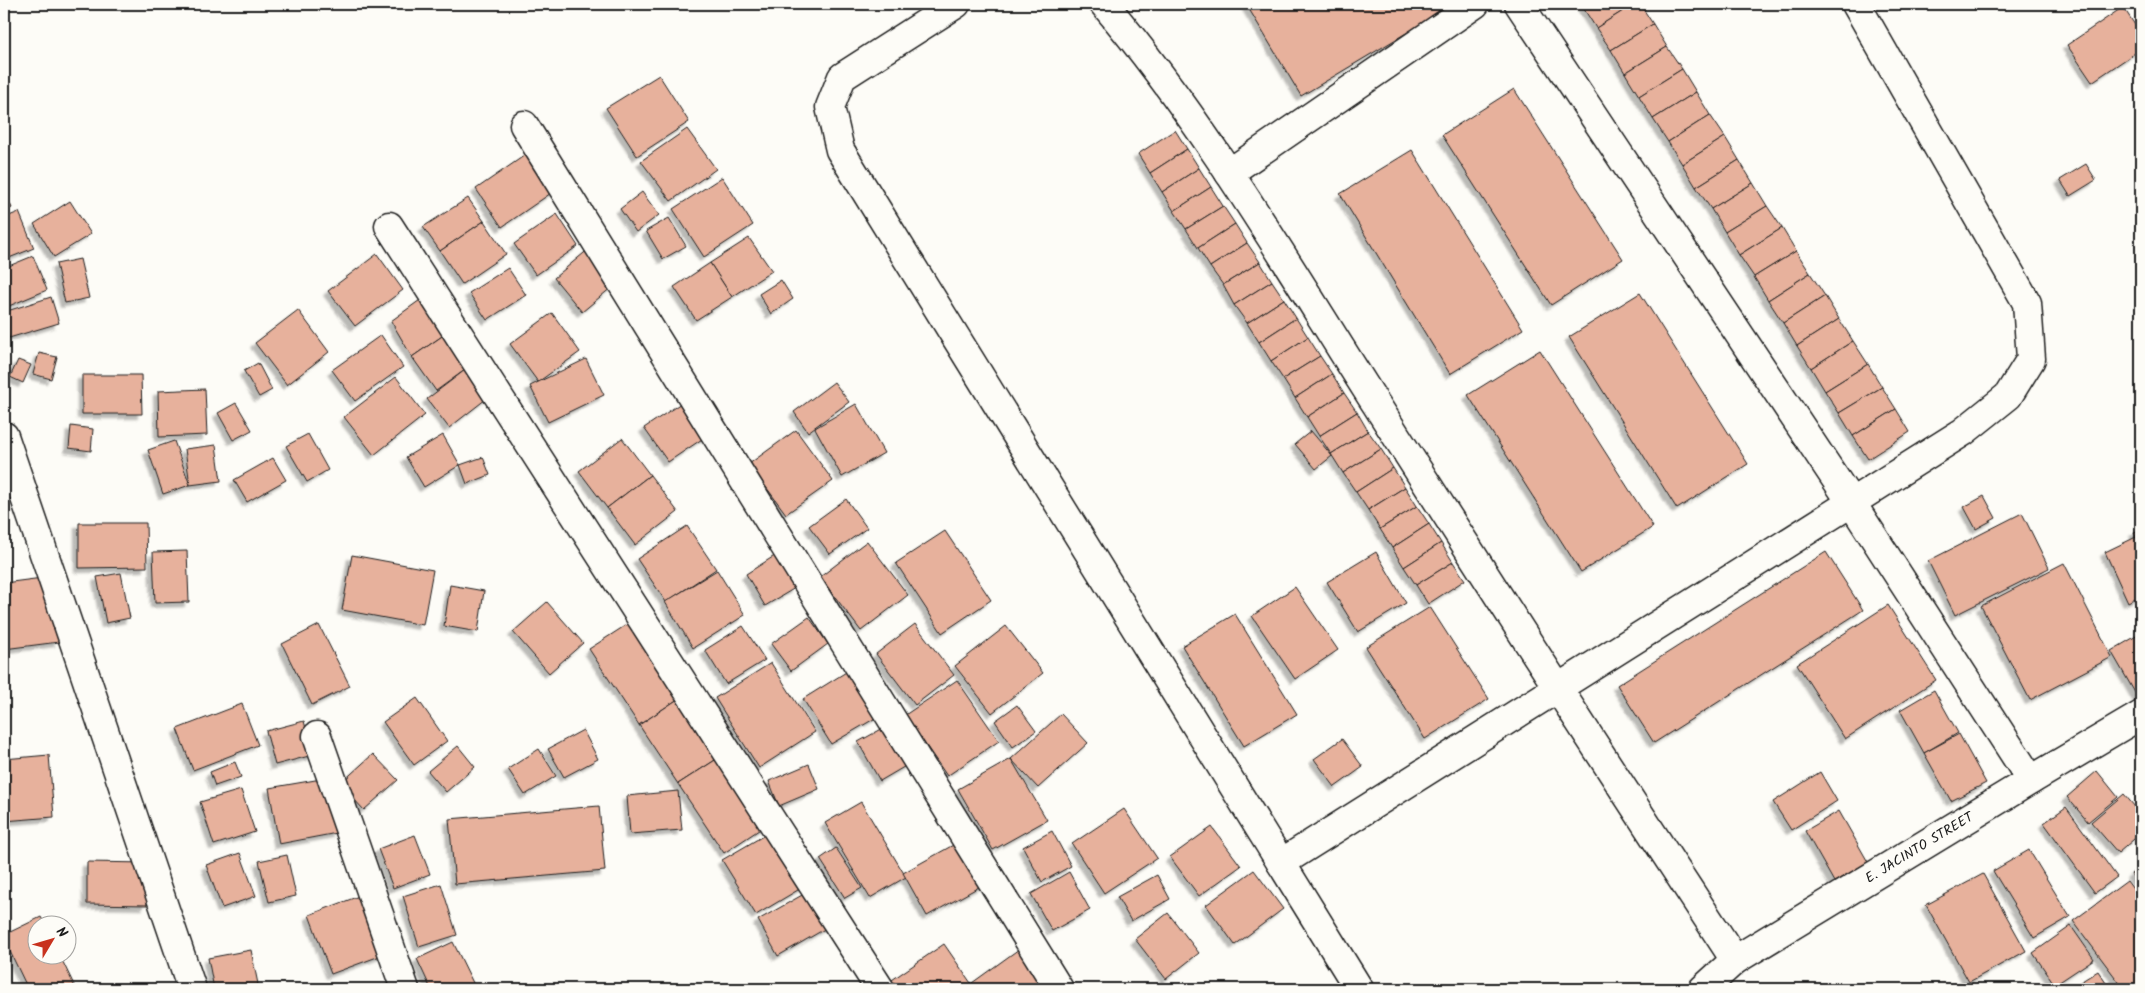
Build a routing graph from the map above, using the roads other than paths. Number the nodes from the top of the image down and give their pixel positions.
1 (956, 4) edge
2 (1104, 4) edge
3 (1475, 4) edge
4 (1519, 4) edge
5 (1856, 4) edge
6 (524, 125) dead end
7 (1229, 173) junction
8 (390, 226) dead end
9 (4, 436) edge
10 (1851, 502) junction
11 (1556, 688) junction
12 (2141, 715) edge
13 (317, 736) dead end
14 (2031, 780) junction
15 (1281, 863) junction
16 (1735, 960) junction
17 (192, 989) edge
18 (405, 989) edge
19 (880, 989) edge
20 (1059, 989) edge
21 (1359, 989) edge
22 (1703, 989) edge

1 - 15 street
2 - 7 street
3 - 7 street
4 - 10 street
5 - 10 street
6 - 20 street
7 - 11 street
8 - 19 street
9 - 17 street
10 - 11 street
10 - 14 street
11 - 15 street
11 - 16 street
12 - 14 street, E. JACINTO STREET
13 - 18 street
14 - 16 street, E. JACINTO STREET
15 - 21 street
16 - 22 street, E. JACINTO STREET

